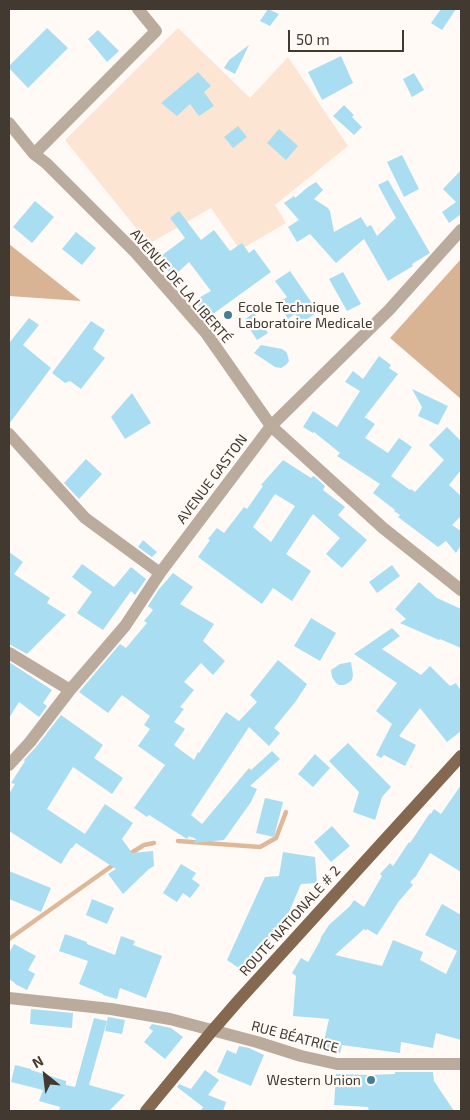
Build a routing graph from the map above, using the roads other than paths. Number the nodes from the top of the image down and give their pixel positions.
1 (138, 9) edge
2 (9, 123) edge
3 (34, 154) junction
4 (461, 230) edge
5 (271, 426) junction
6 (9, 434) edge
7 (160, 573) junction
8 (461, 590) edge
9 (9, 654) edge
10 (70, 690) junction
11 (461, 756) edge
12 (9, 765) edge
13 (9, 998) edge
14 (212, 1031) junction
15 (461, 1064) edge
16 (146, 1111) edge

1 - 3 street
2 - 3 street, AVENUE DE LA LIBERTÉ
3 - 5 street, AVENUE DE LA LIBERTÉ
4 - 5 street, AVENUE GASTON
5 - 7 street, AVENUE GASTON
5 - 8 street, AVENUE DE LA LIBERTÉ
6 - 7 street
7 - 10 street, AVENUE GASTON
9 - 10 street
10 - 12 street, AVENUE GASTON
11 - 14 main road, ROUTE NATIONALE # 2
13 - 14 street, RUE BÉATRICE
14 - 15 street, RUE BÉATRICE
14 - 16 main road, ROUTE NATIONALE # 2

